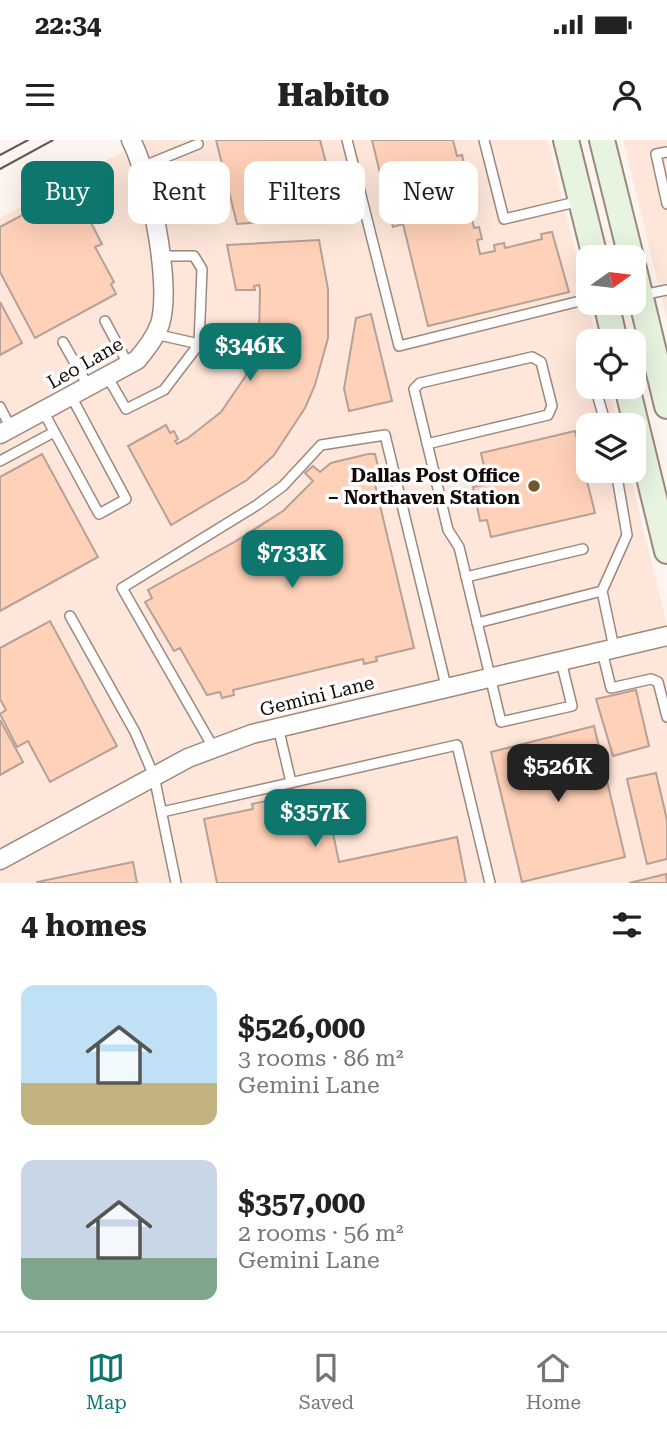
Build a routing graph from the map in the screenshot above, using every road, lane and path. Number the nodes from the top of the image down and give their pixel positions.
1 (131, 140) edge
2 (347, 140) edge
3 (484, 140) edge
4 (566, 140) edge
5 (602, 140) edge
6 (198, 144) dead end
7 (667, 152) edge
8 (142, 161) edge
9 (156, 161) edge
10 (581, 201) junction
11 (667, 204) edge
12 (156, 224) edge
13 (592, 245) edge
14 (628, 245) edge
15 (159, 256) junction
16 (667, 290) edge
17 (646, 294) edge
18 (576, 302) edge
19 (645, 315) edge
20 (105, 321) dead end
21 (155, 334) junction
22 (63, 342) dead end
23 (199, 344) junction
24 (128, 365) junction
25 (107, 376) junction
26 (88, 386) junction
27 (71, 396) junction
28 (630, 399) edge
29 (0, 407) edge
30 (667, 407) edge
31 (43, 411) junction
32 (5, 431) edge
33 (54, 432) junction
34 (427, 444) junction
35 (0, 461) edge
36 (618, 483) edge
37 (583, 549) dead end
38 (667, 551) edge
39 (466, 577) junction
40 (601, 591) junction
41 (70, 616) dead end
42 (477, 622) junction
43 (667, 636) edge
44 (608, 650) junction
45 (561, 661) junction
46 (489, 677) junction
47 (446, 686) junction
48 (664, 696) edge
49 (667, 717) edge
50 (278, 727) junction
51 (213, 747) junction
52 (154, 776) junction
53 (291, 782) junction
54 (162, 812) junction
55 (0, 860) edge
56 (176, 883) edge
57 (490, 883) edge

1 - 8 street
2 - 18 lane
3 - 10 lane
4 - 10 main road
5 - 14 main road
6 - 9 lane
7 - 11 lane
10 - 13 main road
12 - 15 street
15 - 21 street
15 - 23 lane
16 - 17 lane
19 - 30 main road
20 - 24 lane
21 - 23 lane
21 - 24 street, Leo Lane
22 - 26 lane
23 - 25 lane
24 - 25 street, Leo Lane
25 - 26 street, Leo Lane
26 - 27 street, Leo Lane
27 - 31 street, Leo Lane
27 - 33 lane
28 - 38 main road
29 - 32 lane
31 - 32 street, Leo Lane
31 - 33 lane
33 - 35 lane
34 - 34 lane
34 - 39 lane
36 - 40 lane
37 - 39 lane
39 - 42 lane
40 - 42 lane
40 - 44 lane
41 - 52 lane
42 - 46 lane
43 - 44 street, Gemini Lane
44 - 45 street, Gemini Lane
44 - 48 lane
45 - 46 street, Gemini Lane
45 - 46 lane
46 - 47 street, Gemini Lane
47 - 50 street, Gemini Lane
47 - 51 lane
48 - 49 lane
50 - 51 street, Gemini Lane
50 - 53 lane
51 - 52 street, Gemini Lane
52 - 54 lane
52 - 55 street, Gemini Lane
53 - 54 lane
53 - 57 lane
54 - 56 lane

